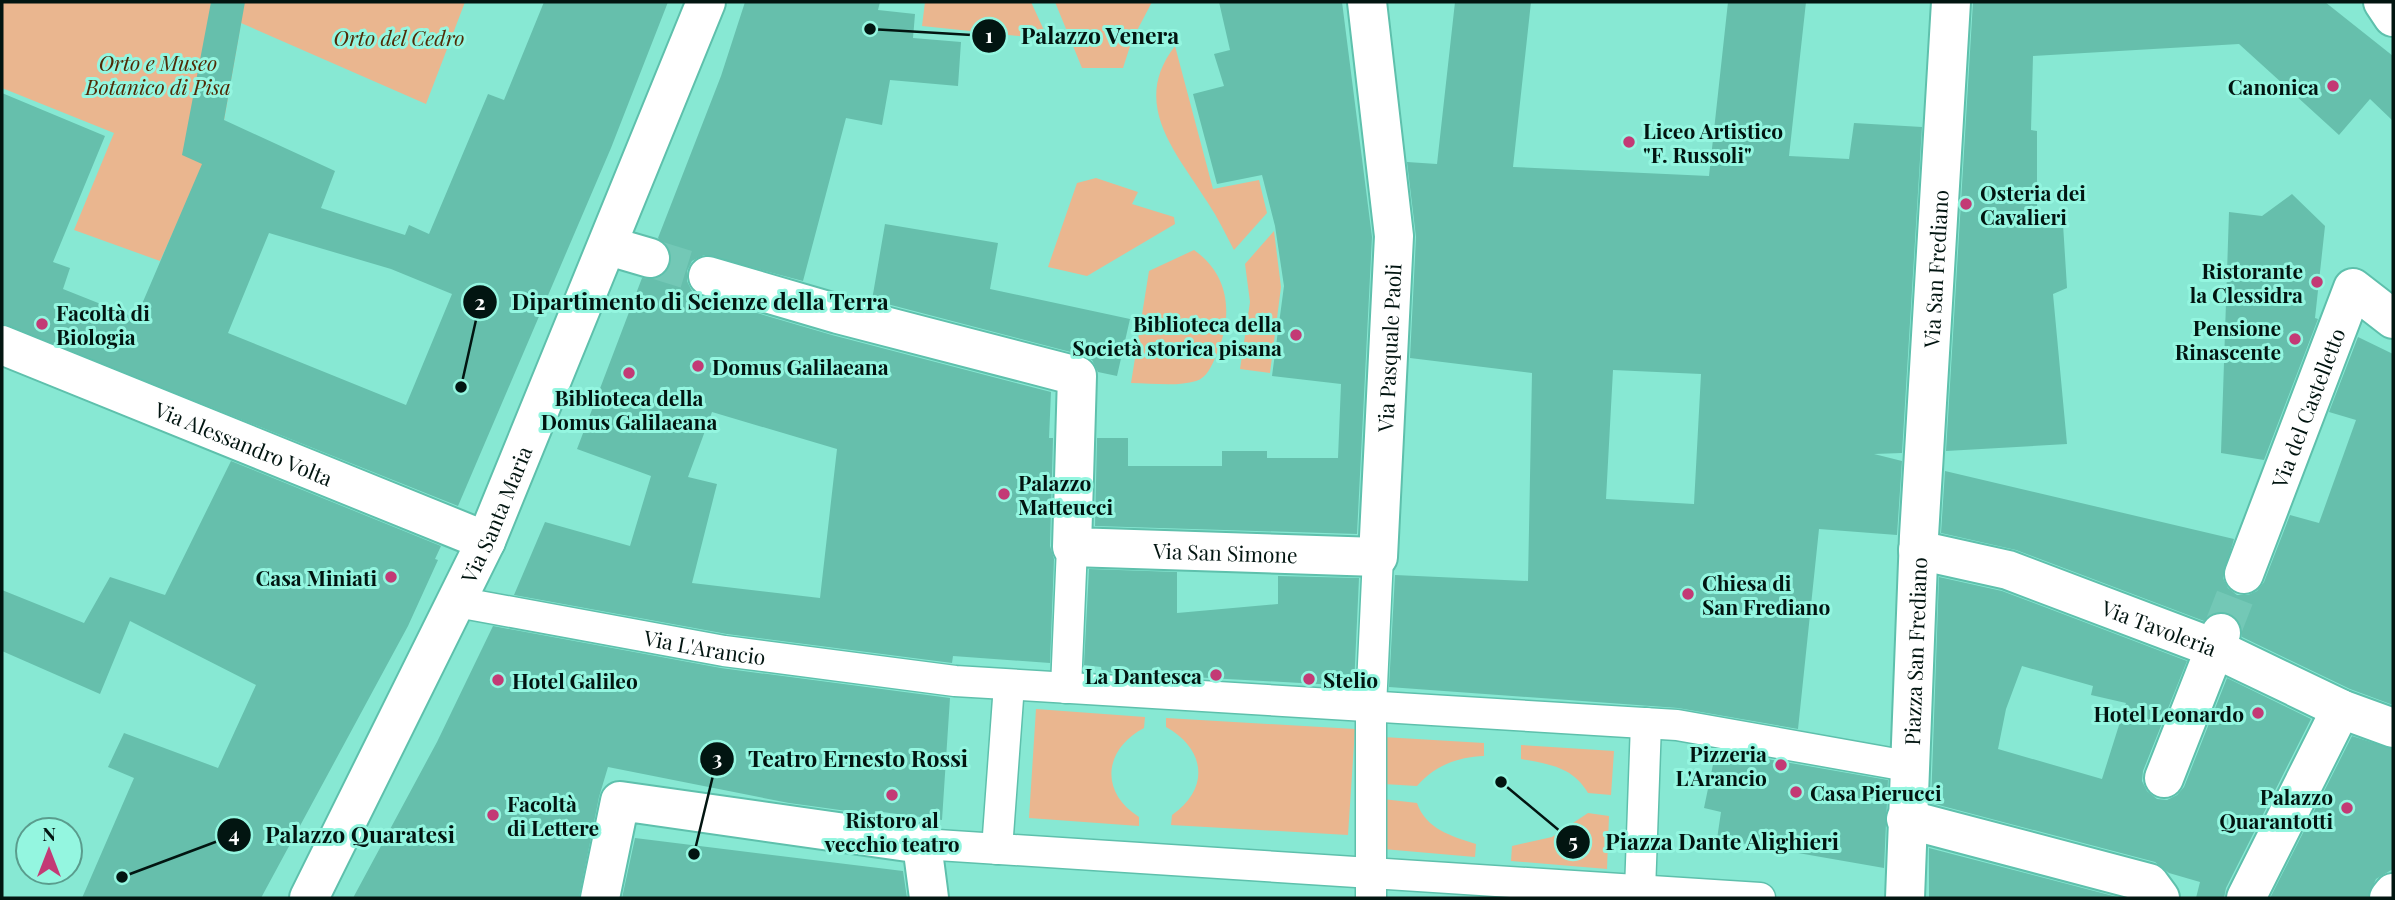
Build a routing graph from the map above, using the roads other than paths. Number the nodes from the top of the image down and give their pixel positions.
1 (706, 2) edge
2 (1367, 2) edge
3 (1951, 2) edge
4 (2383, 2) edge
5 (2393, 17) edge
6 (609, 246) junction
7 (650, 258) tunnel mouth
8 (708, 276) tunnel mouth
9 (2393, 319) edge
10 (2, 345) edge
11 (486, 541) junction
12 (1918, 543) junction
13 (1072, 547) junction
14 (1378, 556) junction
15 (2244, 574) tunnel mouth
16 (457, 602) junction
17 (2217, 640) junction
18 (1009, 685) junction
19 (1066, 685) junction
20 (1371, 700) junction
21 (2341, 709) junction
22 (1646, 723) junction
23 (2393, 728) edge
24 (1797, 748) joint
25 (1907, 766) junction
26 (2164, 778) dead end
27 (1906, 818) junction
28 (922, 844) junction
29 (997, 849) junction
30 (1371, 886) edge
31 (1640, 891) junction
32 (2393, 893) edge
33 (309, 898) edge
34 (600, 898) edge
35 (929, 898) edge
36 (1760, 898) edge
37 (1905, 898) edge
38 (2160, 898) edge
39 (2246, 898) edge
40 (2389, 898) edge

1 - 6 street, Via Santa Maria
2 - 14 street, Via Pasquale Paoli
3 - 12 street, Via San Frediano
4 - 5 street
6 - 7 street
6 - 11 street, Via Santa Maria
8 - 13 street
9 - 15 street, Via del Castelletto
10 - 11 street, Via Alessandro Volta
11 - 16 street, Via Santa Maria
12 - 17 street, Via Tavoleria
12 - 25 street, Piazza San Frediano
13 - 14 street, Via San Simone
13 - 19 street
14 - 20 street, Via Pasquale Paoli
16 - 18 street, Via L'Arancio
16 - 33 street, Via Santa Maria
17 - 21 street, Via Tavoleria
17 - 26 street
18 - 19 street, Via L'Arancio
18 - 29 street
19 - 20 street, Via L'Arancio
20 - 22 street, Via L'Arancio
20 - 30 street, Via Pasquale Paoli
21 - 23 street, Via Tavoleria
21 - 39 street
22 - 24 street, Via L'Arancio
22 - 31 street
24 - 25 street, Piazza San Frediano
25 - 27 street, Piazza San Frediano
27 - 37 street, Piazza San Frediano
27 - 38 street
28 - 29 street
28 - 34 street
28 - 35 street
29 - 30 street
30 - 31 street
31 - 36 street
32 - 40 street

